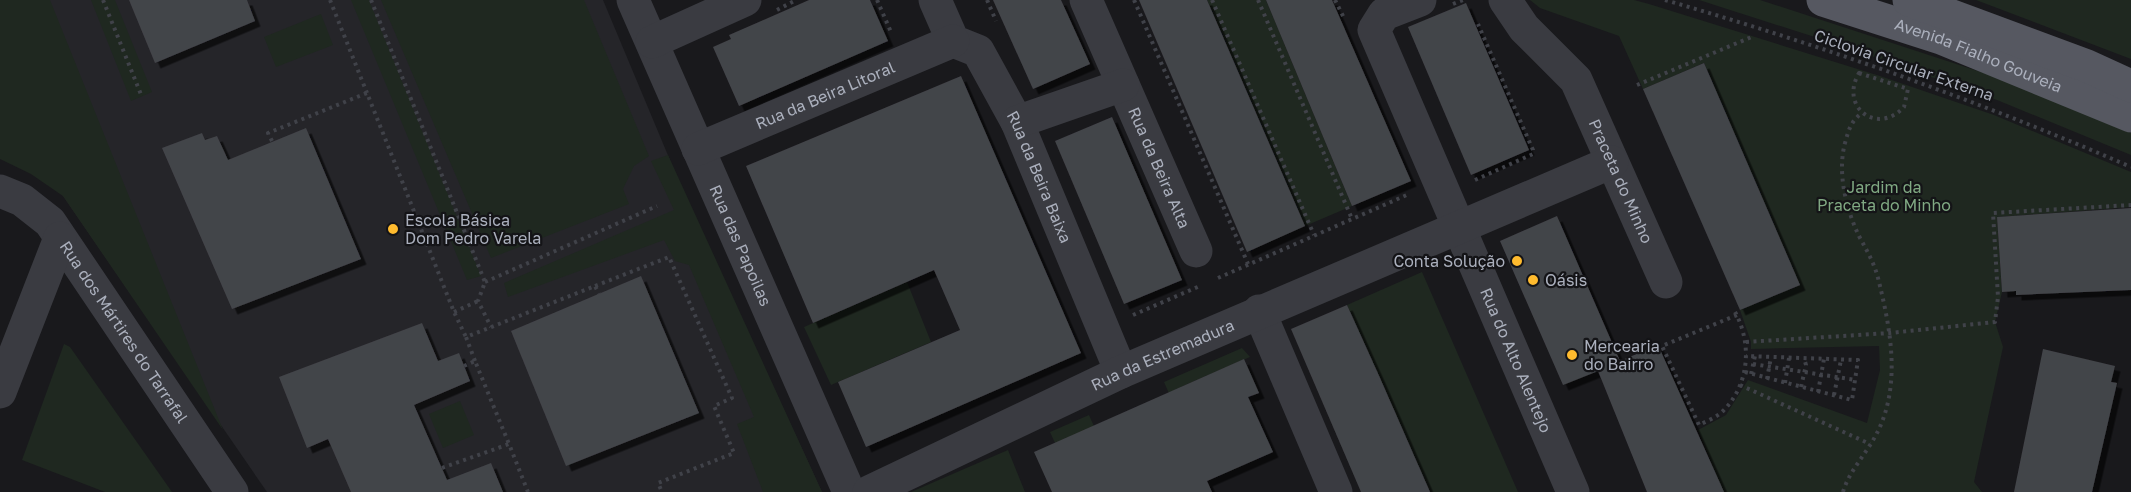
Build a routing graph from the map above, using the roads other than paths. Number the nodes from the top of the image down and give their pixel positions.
1 (633, 0) edge
2 (745, 0) edge
3 (934, 0) edge
4 (1086, 0) edge
5 (1505, 0) edge
6 (1823, 0) edge
7 (1909, 0) edge
8 (1432, 4) edge
9 (953, 41) junction
10 (652, 42) junction
11 (1123, 85) junction
12 (2131, 86) edge
13 (2131, 116) edge
14 (1017, 122) junction
15 (698, 149) junction
16 (1612, 162) junction
17 (0, 191) edge
18 (1460, 228) junction
19 (60, 238) junction
20 (1196, 251) dead end
21 (1666, 282) dead end
22 (1259, 311) junction
23 (1121, 372) junction
24 (0, 392) edge
25 (232, 492) edge
26 (849, 492) edge
27 (869, 492) edge
28 (1336, 492) edge
29 (1573, 492) edge

1 - 10 street, Rua das Papoilas
2 - 10 street
3 - 9 street
4 - 11 street, Rua da Beira Alta
5 - 16 street, Praceta do Minho
6 - 13 main road, Avenida Fialho Gouveia
7 - 12 main road, Avenida Fialho Gouveia
8 - 18 street, Rua do Alto Alentejo
9 - 14 street, Rua da Beira Baixa
9 - 15 street, Rua da Beira Litoral
10 - 15 street, Rua das Papoilas
11 - 14 street
11 - 20 street, Rua da Beira Alta
14 - 23 street, Rua da Beira Baixa
15 - 26 street, Rua das Papoilas
16 - 18 street, Rua da Estremadura
16 - 21 street, Praceta do Minho
17 - 19 street, Rua dos Mártires do Tarrafal
18 - 22 street, Rua da Estremadura
18 - 29 street, Rua do Alto Alentejo
19 - 24 street
19 - 25 street, Rua dos Mártires do Tarrafal
22 - 23 street, Rua da Estremadura
22 - 28 street
23 - 27 street, Rua da Estremadura

